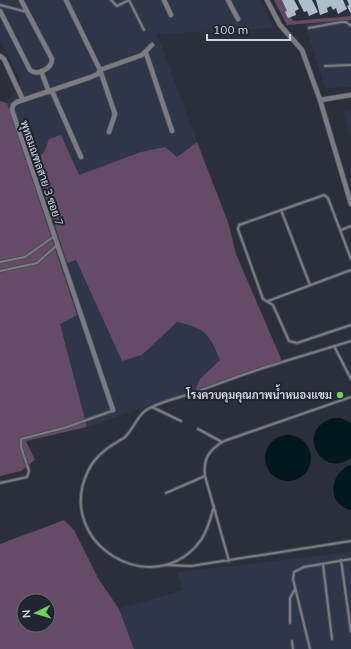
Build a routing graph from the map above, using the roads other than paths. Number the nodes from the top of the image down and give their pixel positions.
1 (21, 0) edge
2 (66, 0) edge
3 (111, 0) edge
4 (129, 0) edge
5 (164, 0) edge
6 (228, 0) edge
7 (267, 0) edge
8 (0, 5) edge
9 (0, 11) edge
10 (28, 13) junction
11 (171, 15) dead end
12 (238, 19) dead end
13 (351, 26) edge
14 (309, 28) dead end
15 (144, 30) dead end
16 (152, 45) dead end
17 (146, 53) junction
18 (0, 56) edge
19 (351, 65) edge
20 (325, 66) dead end
21 (100, 70) junction
22 (41, 72) junction
23 (50, 91) junction
24 (351, 95) edge
25 (23, 100) junction
26 (320, 100) junction
27 (172, 131) dead end
28 (109, 132) dead end
29 (81, 157) dead end
30 (349, 192) edge
31 (351, 204) edge
32 (281, 210) junction
33 (351, 226) edge
34 (341, 230) junction
35 (54, 236) junction
36 (57, 245) junction
37 (351, 259) edge
38 (0, 262) edge
39 (351, 270) edge
40 (0, 271) edge
41 (310, 285) junction
42 (266, 302) junction
43 (351, 325) edge
44 (351, 340) edge
45 (334, 346) junction
46 (351, 379) edge
47 (351, 397) edge
48 (152, 407) junction
49 (113, 410) joint
50 (181, 421) dead end
51 (198, 429) dead end
52 (223, 442) junction
53 (205, 476) junction
54 (0, 483) edge
55 (166, 493) dead end
56 (214, 506) junction
57 (351, 541) edge
58 (351, 558) edge
59 (341, 560) junction
60 (229, 561) junction
61 (323, 564) junction
62 (166, 565) junction
63 (295, 589) junction
64 (290, 623) dead end
65 (351, 632) edge
66 (332, 639) dead end
67 (292, 641) dead end
68 (293, 649) edge
69 (310, 649) edge

1 - 10 street
2 - 21 street
3 - 4 lane
4 - 15 lane
5 - 11 street
6 - 12 street
7 - 26 street
8 - 10 lane
9 - 22 street
10 - 22 street
13 - 14 lane
16 - 17 street
17 - 21 street
17 - 27 street
18 - 25 street
19 - 20 lane
21 - 23 street
21 - 28 street
22 - 23 street
23 - 25 street
23 - 29 street
24 - 26 street
25 - 35 street, พุทธมณฑลสาย 3 ซอย 7
26 - 30 street
30 - 31 street
32 - 34 lane
32 - 41 lane
32 - 42 lane
33 - 34 lane
34 - 37 lane
35 - 36 street, พุทธมณฑลสาย 3 ซอย 7
35 - 38 lane
36 - 40 lane
36 - 49 street, พุทธมณฑลสาย 3 ซอย 7
39 - 41 lane
41 - 42 lane
42 - 43 lane
44 - 45 lane
45 - 46 lane
45 - 48 lane
47 - 52 lane
48 - 50 lane
48 - 62 lane
49 - 54 lane
51 - 52 lane
52 - 53 lane
53 - 55 lane
53 - 56 lane
56 - 60 lane
56 - 62 lane
57 - 60 lane
58 - 59 lane
59 - 61 lane
59 - 65 lane
60 - 62 lane
61 - 63 lane
61 - 66 lane
63 - 64 lane
63 - 69 lane
67 - 68 lane

